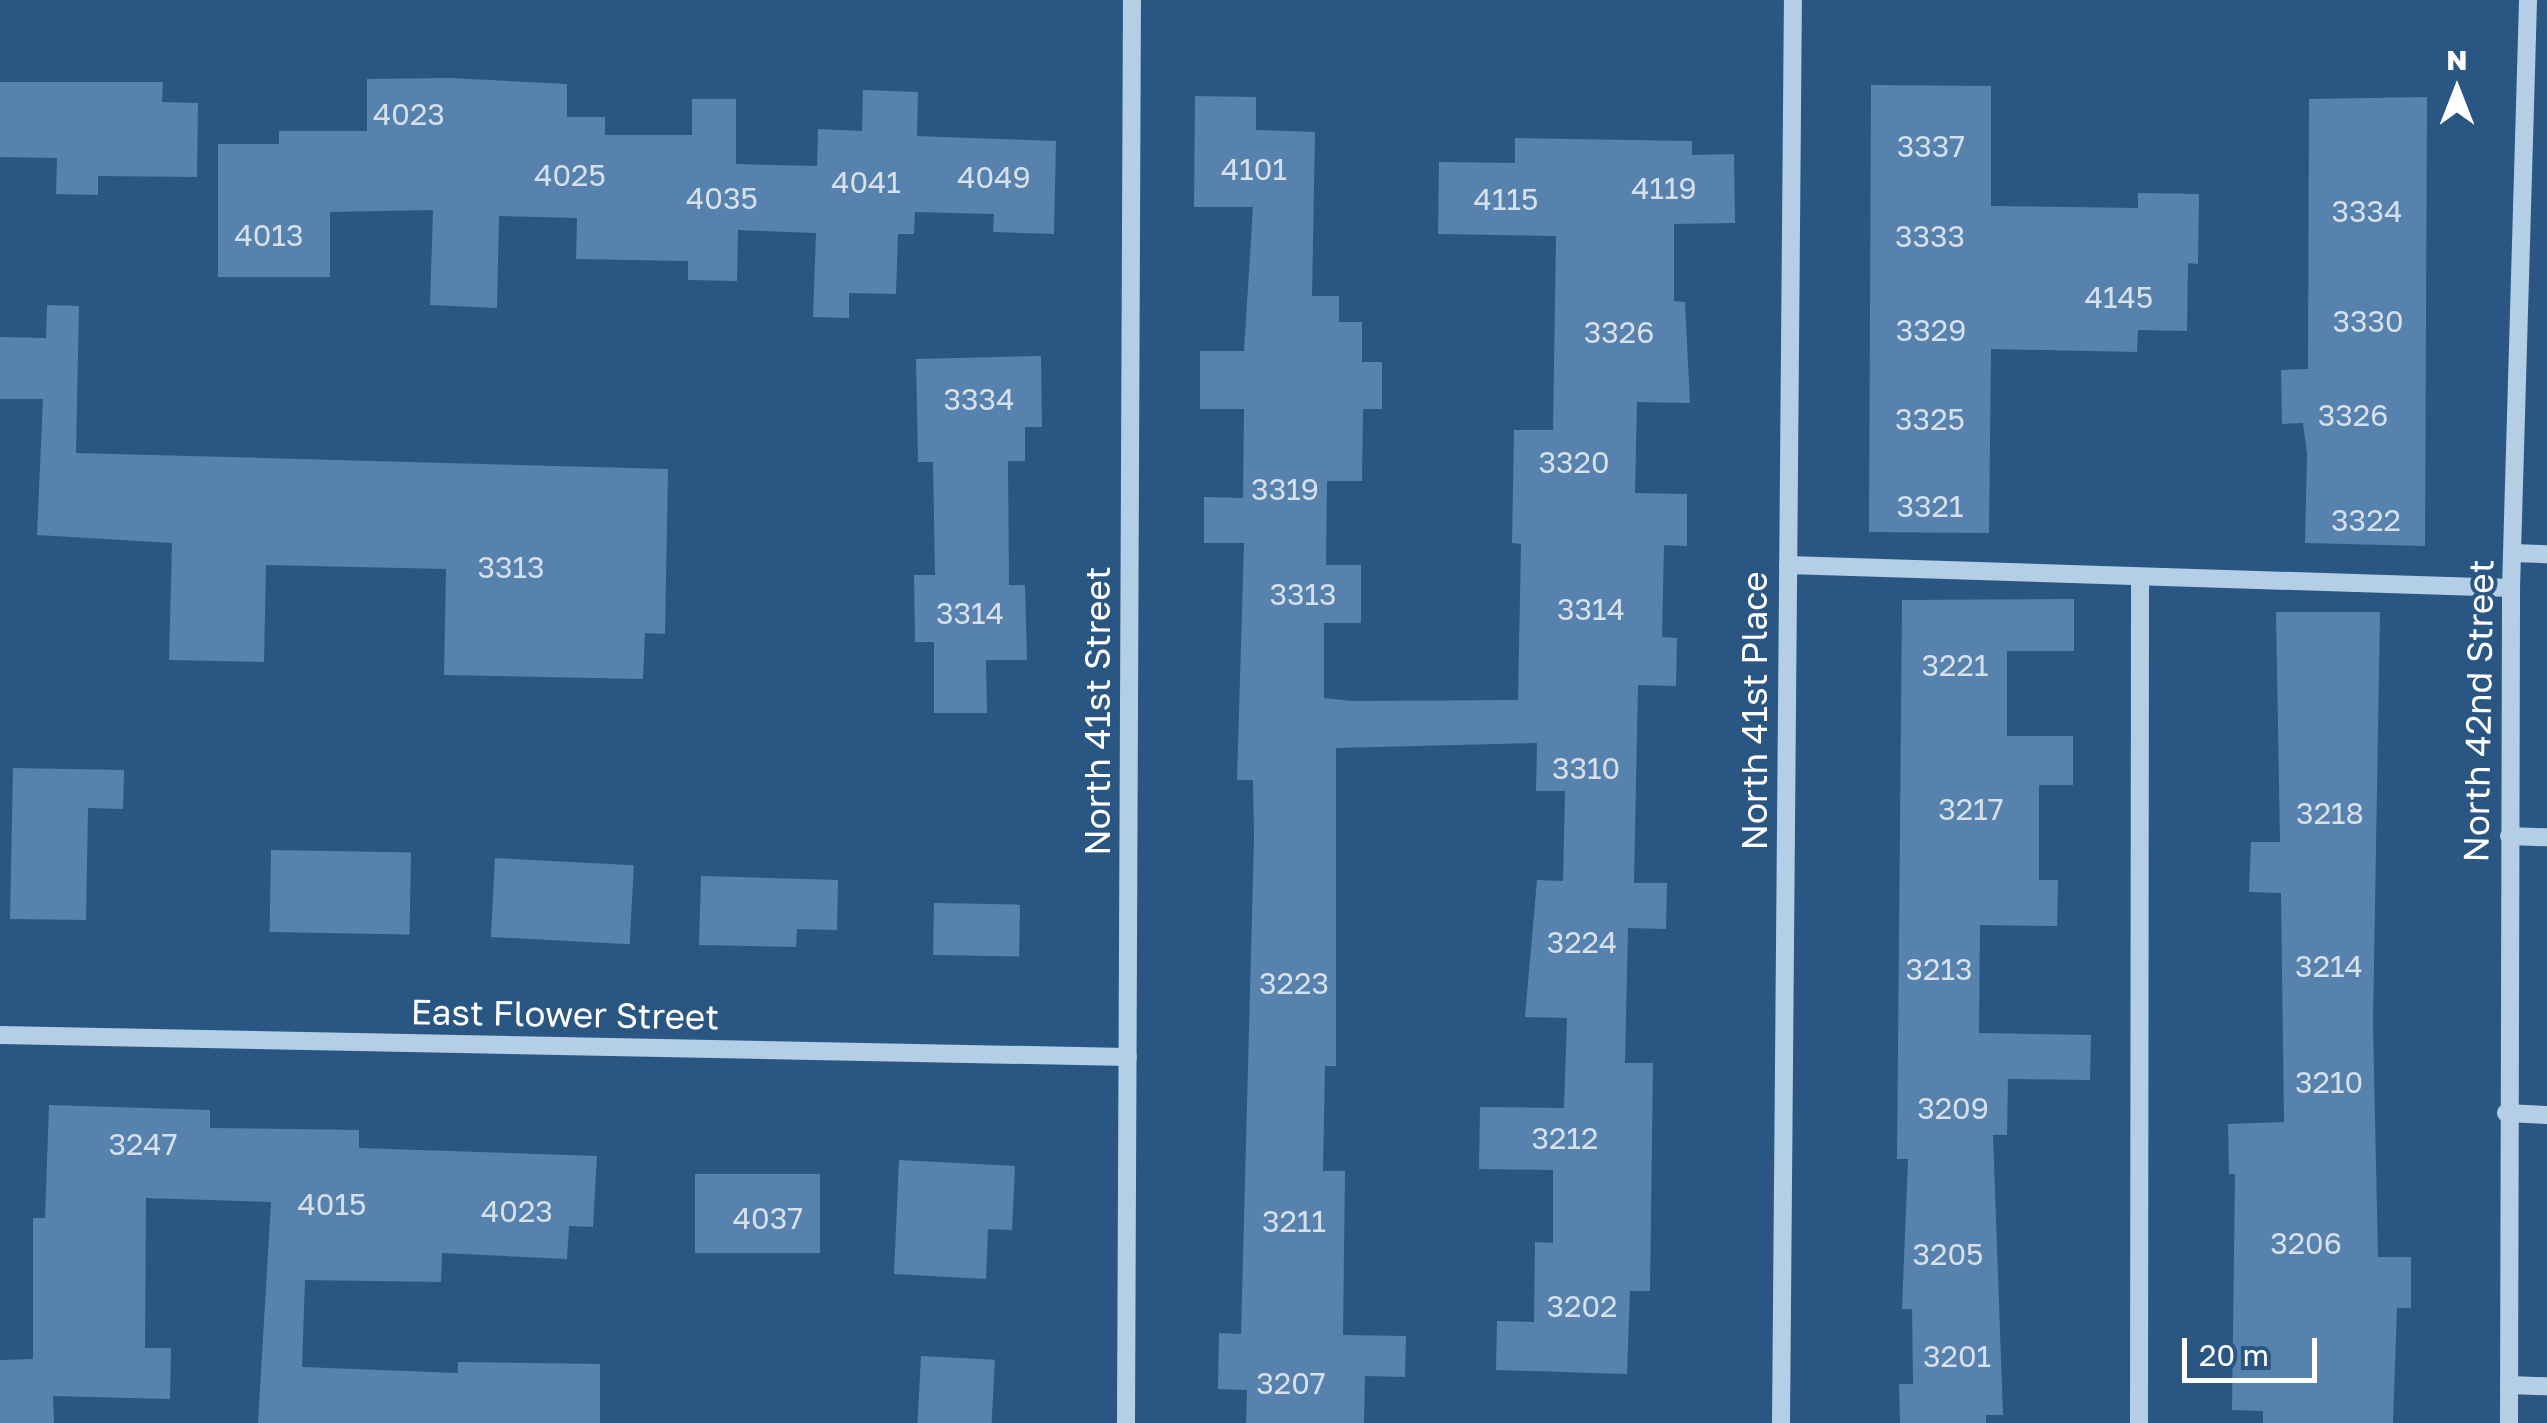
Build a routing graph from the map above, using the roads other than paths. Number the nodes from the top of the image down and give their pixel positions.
1 (1132, 0) edge
2 (1792, 0) edge
3 (2528, 0) edge
4 (2512, 553) junction
5 (2547, 554) edge
6 (1788, 565) junction
7 (2140, 578) junction
8 (2511, 588) junction
9 (2509, 836) junction
10 (2547, 837) edge
11 (0, 1035) edge
12 (1128, 1057) junction
13 (2506, 1113) junction
14 (2547, 1114) edge
15 (2509, 1385) junction
16 (2547, 1386) edge
17 (1126, 1423) edge
18 (1781, 1423) edge
19 (2139, 1423) edge
20 (2510, 1423) edge

1 - 12 street, North 41st Street
2 - 6 street, North 41st Place
3 - 4 street, North 42nd Street
4 - 5 street
4 - 8 street, North 42nd Street
6 - 7 street
6 - 18 street, North 41st Place
7 - 8 street
7 - 19 street
8 - 9 street, North 42nd Street
9 - 10 street
9 - 13 street, North 42nd Street
11 - 12 street, East Flower Street
12 - 17 street, North 41st Street
13 - 14 street
13 - 15 street, North 42nd Street
15 - 16 street
15 - 20 street, North 42nd Street

